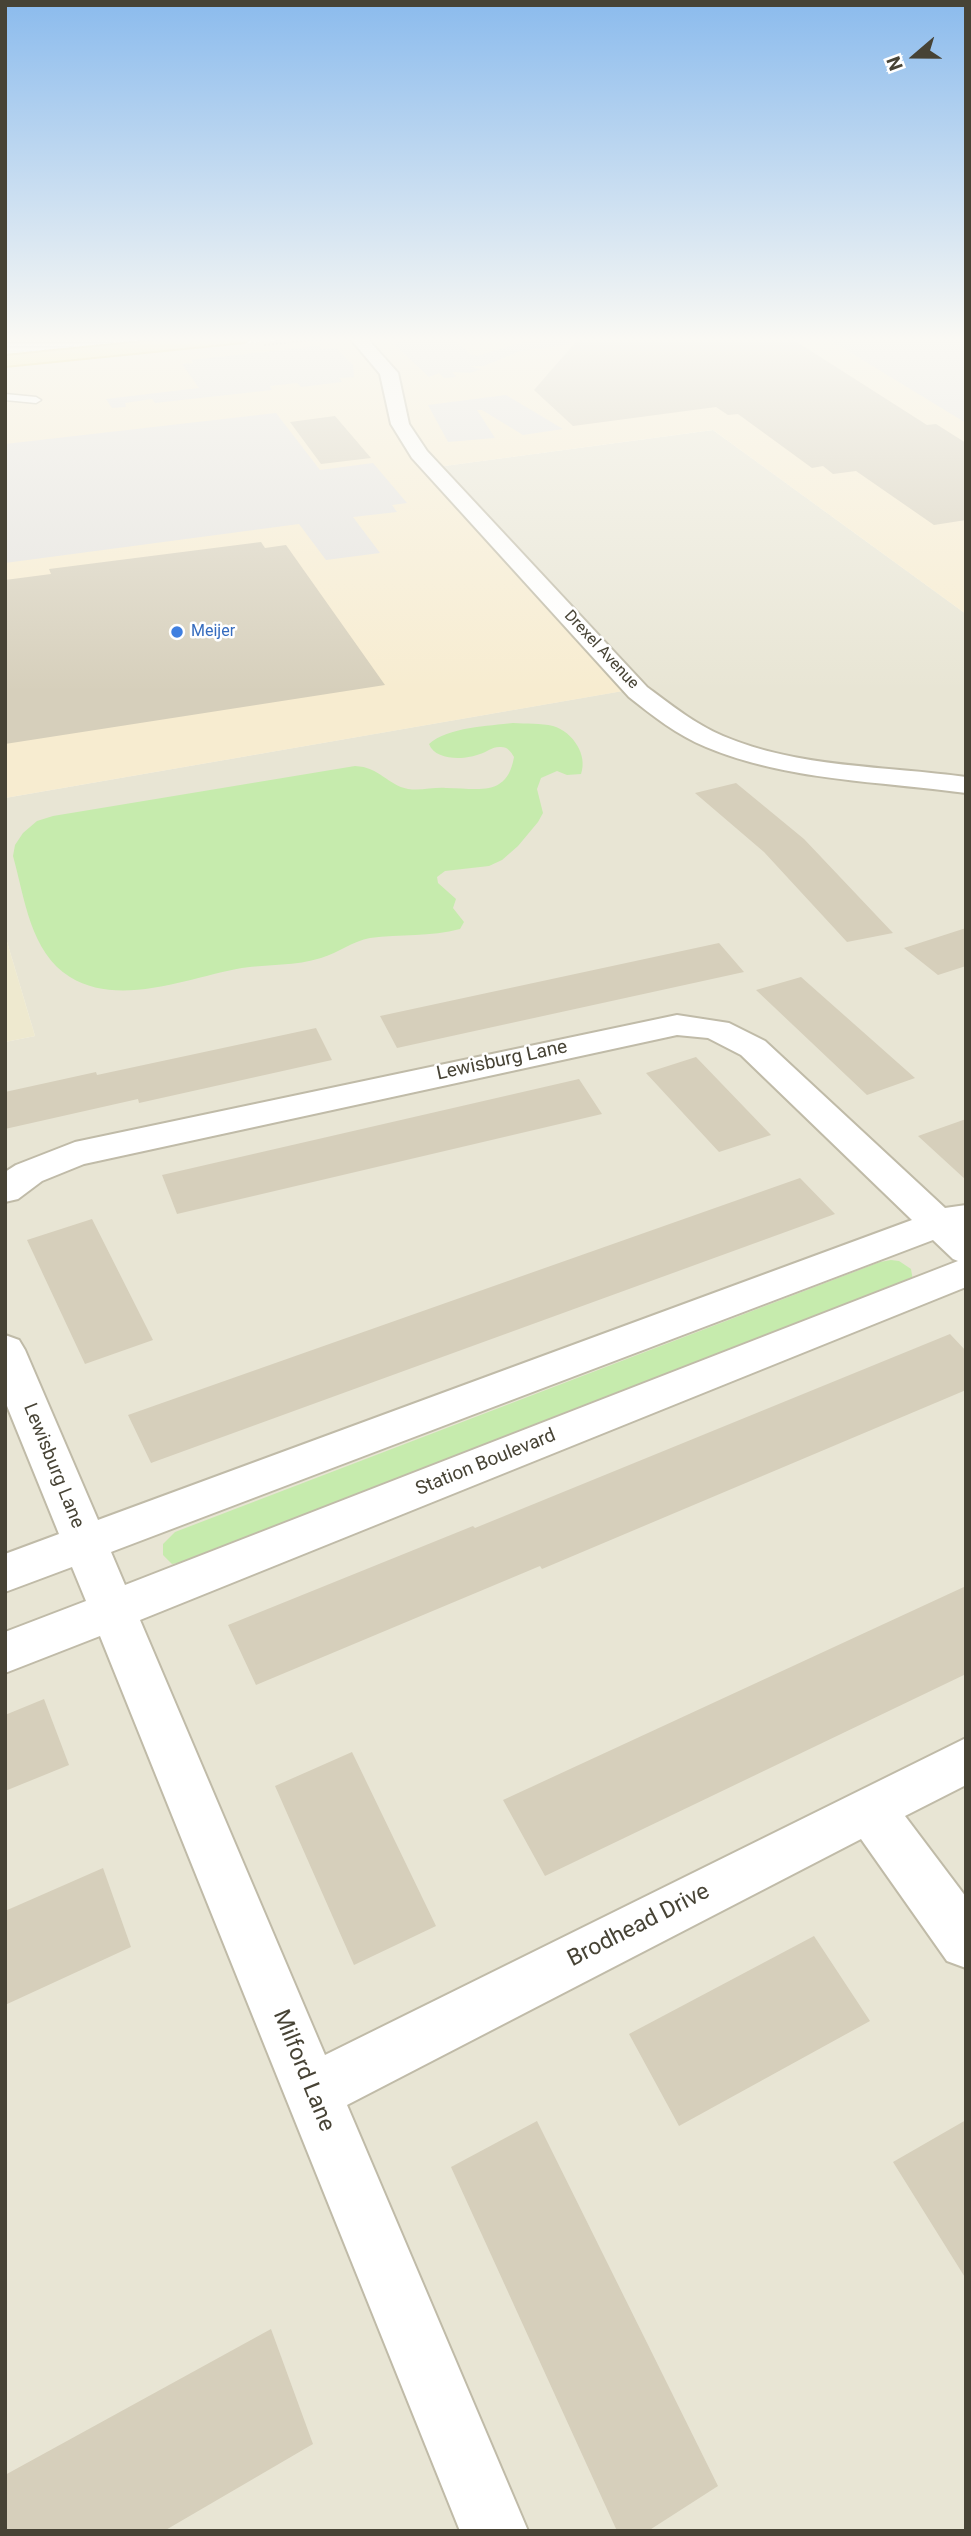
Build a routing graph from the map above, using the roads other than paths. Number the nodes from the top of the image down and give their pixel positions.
1 (420, 455) edge
2 (966, 785) edge
3 (5, 1190) edge
4 (957, 1229) edge
5 (966, 1272) edge
6 (5, 1350) edge
7 (17, 1412) edge
8 (85, 1543) junction
9 (5, 1573) edge
10 (113, 1611) junction
11 (5, 1653) edge
12 (966, 1760) edge
13 (869, 1810) junction
14 (966, 1942) edge
15 (312, 2092) junction
16 (494, 2531) edge

1 - 2 street, Drexel Avenue
3 - 4 street, Lewisburg Lane
4 - 8 street
5 - 10 street, Station Boulevard
6 - 7 street, Lewisburg Lane
7 - 8 street, Lewisburg Lane
8 - 9 street
8 - 10 street, Lewisburg Lane
10 - 11 street, Station Boulevard
10 - 15 street, Milford Lane
12 - 13 street, Brodhead Drive
13 - 14 street
13 - 15 street, Brodhead Drive
15 - 16 street, Milford Lane

